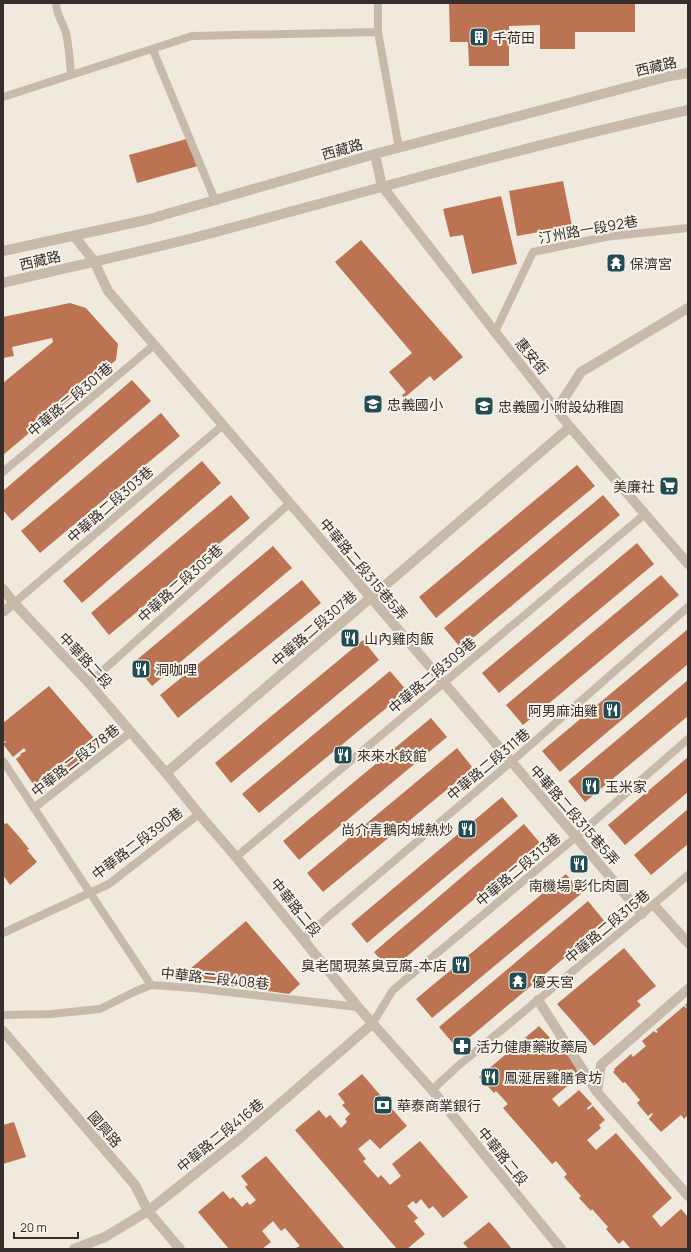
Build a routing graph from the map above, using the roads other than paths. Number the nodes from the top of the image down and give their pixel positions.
1 (56, 3) edge
2 (378, 3) edge
3 (378, 32) junction
4 (153, 50) junction
5 (688, 73) edge
6 (71, 75) junction
7 (3, 98) edge
8 (688, 110) edge
9 (399, 148) junction
10 (375, 154) junction
11 (382, 186) junction
12 (215, 200) junction
13 (688, 228) edge
14 (74, 236) junction
15 (3, 251) edge
16 (94, 261) junction
17 (3, 282) edge
18 (688, 308) edge
19 (494, 332) junction
20 (154, 345) junction
21 (557, 409) junction
22 (223, 425) junction
23 (570, 427) junction
24 (3, 472) edge
25 (290, 503) junction
26 (646, 514) junction
27 (688, 564) edge
28 (3, 589) edge
29 (370, 598) junction
30 (14, 603) junction
31 (688, 607) edge
32 (3, 612) edge
33 (89, 683) junction
34 (443, 683) junction
35 (131, 732) junction
36 (688, 739) edge
37 (3, 761) edge
38 (512, 762) junction
39 (166, 773) junction
40 (34, 808) junction
41 (199, 814) junction
42 (576, 837) junction
43 (236, 857) junction
44 (688, 875) edge
45 (90, 893) junction
46 (654, 905) junction
47 (642, 914) junction
48 (3, 933) edge
49 (303, 939) junction
50 (688, 943) edge
51 (151, 985) junction
52 (688, 989) edge
53 (538, 1000) junction
54 (358, 1007) junction
55 (3, 1015) edge
56 (372, 1024) junction
57 (3, 1032) edge
58 (432, 1090) junction
59 (597, 1092) junction
60 (688, 1196) edge
61 (148, 1211) junction
62 (74, 1249) edge
63 (180, 1249) edge
64 (561, 1249) edge

1 - 6 lane
2 - 3 lane
3 - 4 lane
3 - 9 lane
4 - 6 lane
4 - 12 lane
5 - 9 street, 西藏路
6 - 7 lane
8 - 11 street, 西藏路
9 - 10 street, 西藏路
10 - 11 street, 惠安街
10 - 12 street, 西藏路
11 - 16 street, 西藏路
11 - 19 street, 惠安街
12 - 14 street, 西藏路
13 - 19 lane, 汀州路一段92巷
14 - 15 street, 西藏路
14 - 16 street, 中華路二段315巷5弄
16 - 17 street, 西藏路
16 - 20 street, 中華路二段315巷5弄
18 - 21 street
19 - 21 street, 惠安街
20 - 22 street, 中華路二段315巷5弄
20 - 24 lane, 中華路二段301巷
21 - 23 street, 惠安街
22 - 25 street, 中華路二段315巷5弄
22 - 30 lane, 中華路二段303巷
23 - 26 street, 惠安街
23 - 29 street, 中華路二段307巷
25 - 29 street, 中華路二段315巷5弄
25 - 33 lane, 中華路二段305巷
26 - 27 street, 惠安街
26 - 34 lane, 中華路二段309巷
28 - 30 street, 中華路二段
29 - 34 street, 中華路二段315巷5弄
29 - 39 street, 中華路二段307巷
30 - 32 street
30 - 33 street, 中華路二段
31 - 38 lane, 中華路二段311巷
33 - 35 street, 中華路二段
34 - 38 street, 中華路二段315巷5弄
34 - 43 lane, 中華路二段309巷
35 - 39 street, 中華路二段
35 - 40 lane, 中華路二段378巷
36 - 42 lane, 中華路二段313巷
37 - 40 lane
38 - 42 street, 中華路二段315巷5弄
38 - 49 lane, 中華路二段311巷
39 - 41 street, 中華路二段
40 - 45 lane
41 - 43 street, 中華路二段
41 - 45 lane, 中華路二段390巷
42 - 47 street, 中華路二段315巷5弄
42 - 56 lane, 中華路二段313巷
43 - 49 street, 中華路二段
44 - 46 lane, 中華路二段315巷
45 - 48 lane, 中華路二段390巷
45 - 51 lane
46 - 47 lane, 中華路二段315巷
46 - 50 street
47 - 53 lane, 中華路二段315巷
49 - 54 street, 中華路二段
51 - 54 lane, 中華路二段408巷
51 - 55 lane, 中華路二段408巷
52 - 59 street
53 - 58 lane, 中華路二段315巷
53 - 59 street
54 - 56 street, 中華路二段
56 - 58 street, 中華路二段
56 - 61 street, 中華路二段416巷
57 - 61 street, 國興路
58 - 64 street, 中華路二段
59 - 60 street
61 - 62 street, 中華路二段416巷
61 - 63 street, 國興路

